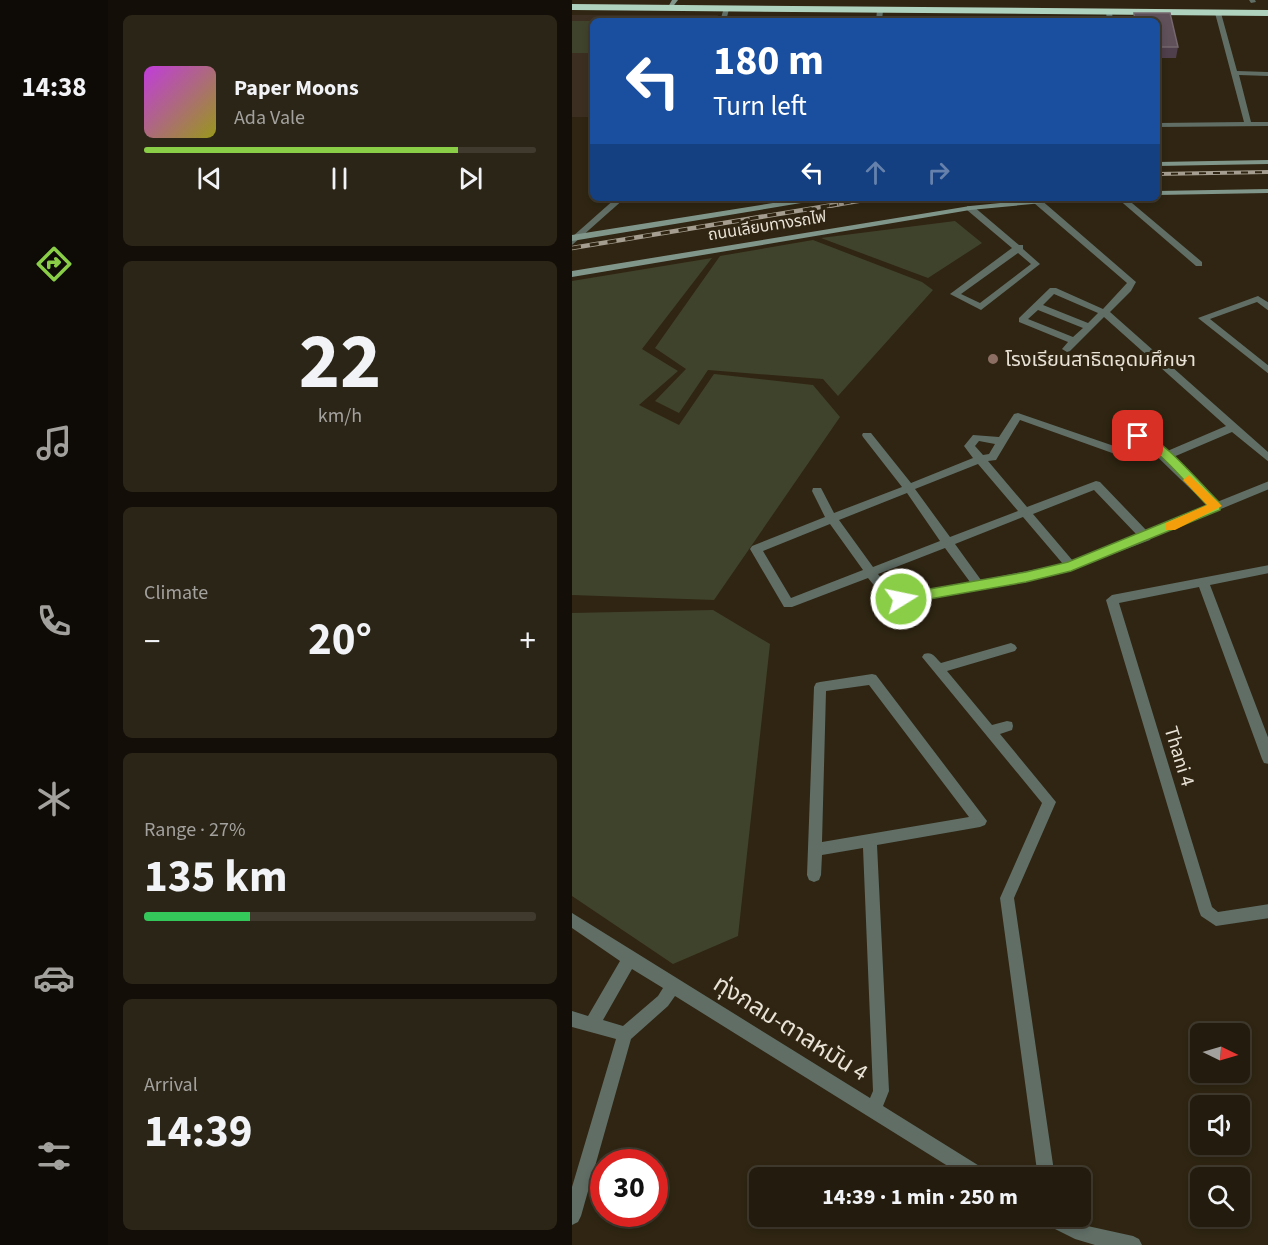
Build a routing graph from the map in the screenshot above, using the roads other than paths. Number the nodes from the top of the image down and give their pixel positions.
1 (1057, 0) edge
2 (1206, 1) edge
3 (1229, 1) edge
4 (1255, 1) edge
5 (672, 4) edge
6 (572, 7) edge
7 (726, 9) junction
8 (880, 10) junction
9 (1218, 13) junction
10 (1268, 13) edge
11 (1110, 16) edge
12 (724, 18) edge
13 (879, 18) edge
14 (1235, 73) junction
15 (1268, 74) edge
16 (1248, 123) junction
17 (1268, 124) edge
18 (1160, 125) edge
19 (1268, 162) edge
20 (1160, 164) edge
21 (1268, 190) edge
22 (1160, 193) edge
23 (618, 201) edge
24 (802, 201) edge
25 (1037, 201) joint
26 (1125, 201) edge
27 (970, 208) junction
28 (574, 240) edge
29 (1020, 247) junction
30 (1199, 264) dead end
31 (572, 274) edge
32 (1037, 306) junction
33 (1268, 308) edge
34 (1105, 313) junction
35 (1089, 327) junction
36 (1074, 341) junction
37 (1067, 349) dead end
38 (1268, 371) edge
39 (1233, 427) junction
40 (867, 435) dead end
41 (1000, 441) junction
42 (1166, 456) junction
43 (981, 459) junction
44 (1268, 459) edge
45 (1268, 485) edge
46 (908, 487) junction
47 (817, 491) dead end
48 (1215, 506) junction
49 (1026, 511) junction
50 (831, 517) junction
51 (1146, 537) junction
52 (948, 541) junction
53 (1071, 566) junction
54 (1268, 569) edge
55 (870, 573) junction
56 (1203, 583) junction
57 (978, 585) junction
58 (1011, 648) dead end
59 (928, 657) dead end
60 (938, 669) junction
61 (1007, 726) dead end
62 (990, 731) junction
63 (1268, 759) edge
64 (870, 842) junction
65 (815, 850) junction
66 (814, 875) dead end
67 (1268, 911) edge
68 (572, 920) edge
69 (630, 959) junction
70 (674, 984) junction
71 (572, 1019) edge
72 (592, 1025) junction
73 (625, 1034) junction
74 (873, 1110) junction
75 (965, 1167) edge
76 (1045, 1167) edge
77 (572, 1216) edge
78 (1064, 1227) edge
79 (1082, 1239) edge
80 (1133, 1245) edge

1 - 2 highway
3 - 4 highway
5 - 6 highway
5 - 7 highway
7 - 8 highway
7 - 12 street
8 - 11 highway
8 - 13 street
9 - 10 highway
9 - 11 highway
9 - 14 street
14 - 15 street
14 - 16 street
16 - 17 street
16 - 18 street
19 - 20 street
21 - 22 street
23 - 28 street
24 - 28 street, ถนนเลียบทางรถไฟ
25 - 27 street, ถนนเลียบทางรถไฟ
25 - 34 street
26 - 30 street
27 - 29 street
27 - 31 street, ถนนเลียบทางรถไฟ
29 - 29 street
32 - 34 street
32 - 35 street
32 - 36 street
33 - 38 street
34 - 35 street
34 - 39 street
35 - 36 street
36 - 37 street
39 - 42 street
39 - 44 street
40 - 46 street
41 - 42 street
41 - 43 street
41 - 43 street
42 - 48 street
43 - 46 street
43 - 49 street
45 - 48 street
46 - 50 street
46 - 52 street
47 - 50 street
48 - 51 street
49 - 51 street
49 - 52 street
49 - 53 street
50 - 55 street
50 - 55 street
51 - 53 street
52 - 55 street
52 - 57 street
53 - 57 street
54 - 56 street
55 - 57 street
56 - 63 street
56 - 67 street, Thani 4
58 - 60 street
59 - 60 street
60 - 62 street
61 - 62 street
62 - 76 street
64 - 65 street
64 - 65 street
64 - 74 street
65 - 66 street
68 - 69 street, ทุ่งกลม-ตาลหมัน 4
69 - 70 street, ทุ่งกลม-ตาลหมัน 4
69 - 72 street
70 - 73 street
70 - 74 street, ทุ่งกลม-ตาลหมัน 4
71 - 72 street
72 - 73 street
73 - 77 street
74 - 75 street, ทุ่งกลม-ตาลหมัน 4
78 - 79 street
79 - 80 street

